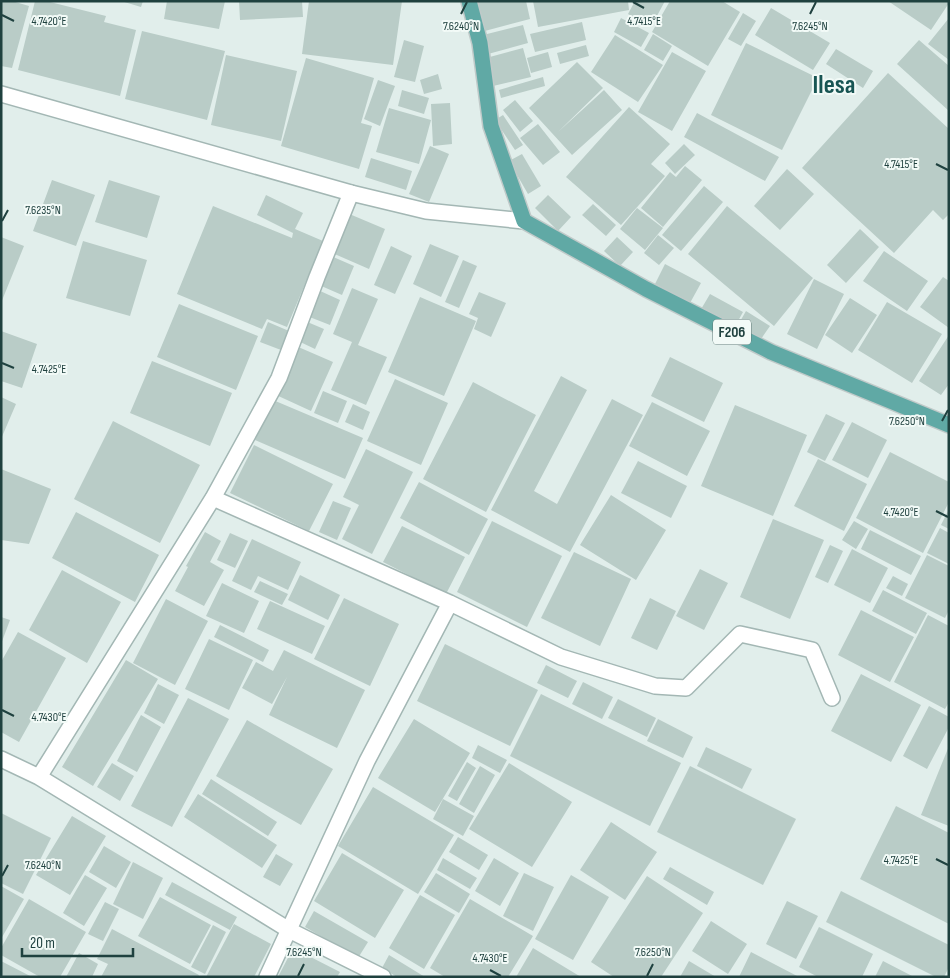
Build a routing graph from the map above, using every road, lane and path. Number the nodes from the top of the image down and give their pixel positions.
1 (469, 1) edge
2 (1, 94) edge
3 (351, 193) junction
4 (524, 221) junction
5 (949, 425) edge
6 (213, 498) junction
7 (450, 603) junction
8 (832, 698) dead end
9 (1, 759) edge
10 (39, 776) junction
11 (289, 930) junction
12 (267, 977) edge
13 (383, 977) edge

1 - 4 main road
2 - 3 street
3 - 4 street
3 - 6 street
4 - 5 main road, F206
6 - 7 street
6 - 10 street
7 - 8 street
7 - 11 street
9 - 10 street
10 - 11 street
11 - 12 street
11 - 13 street

